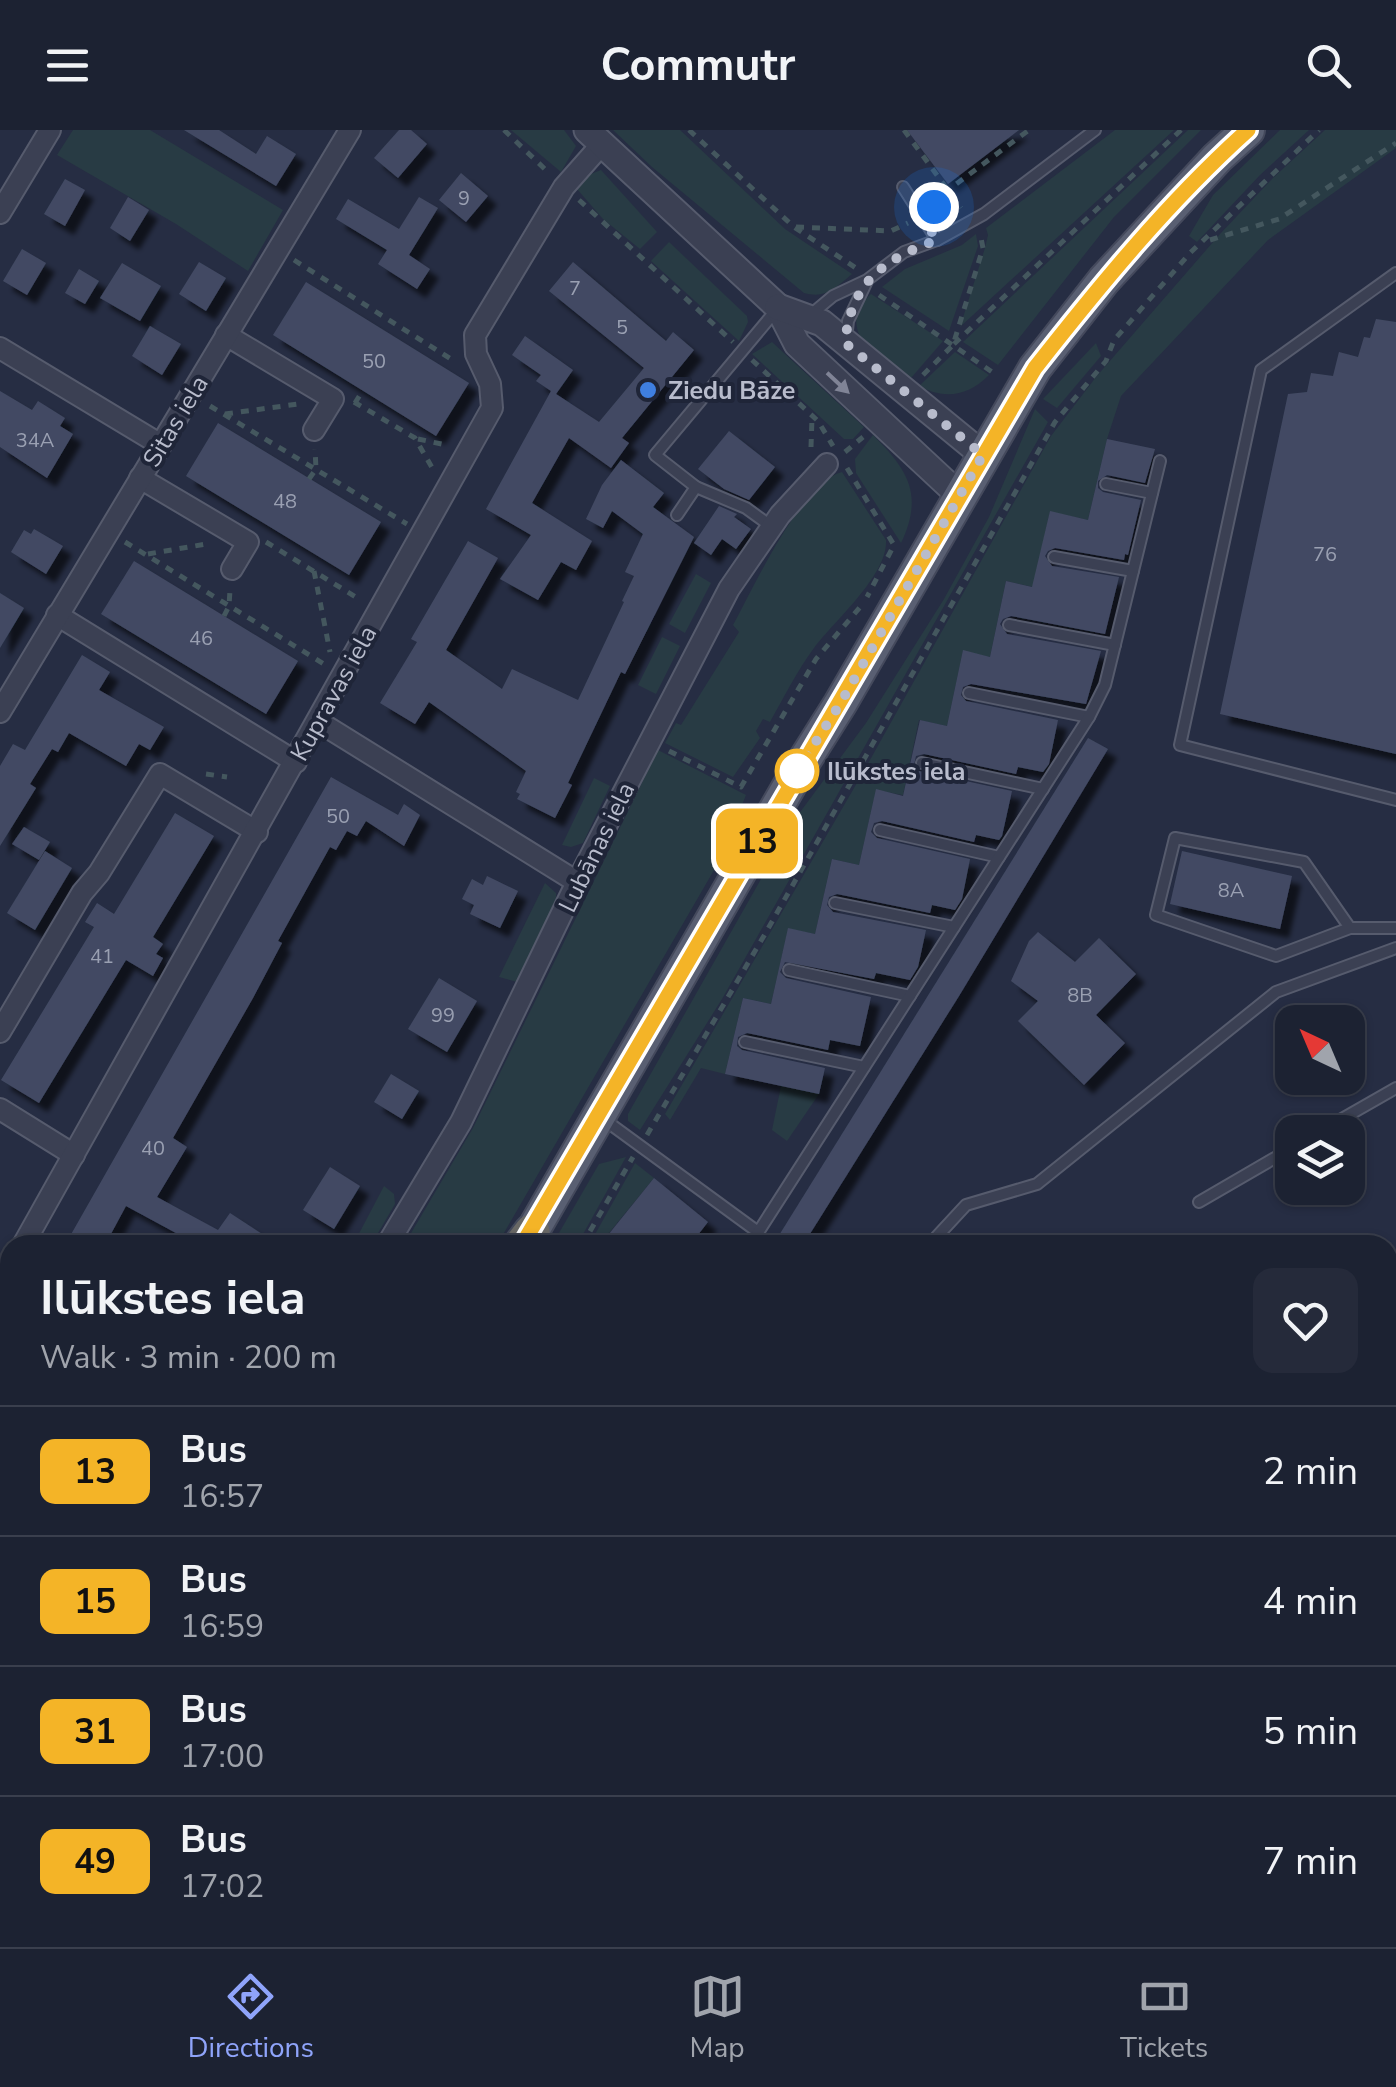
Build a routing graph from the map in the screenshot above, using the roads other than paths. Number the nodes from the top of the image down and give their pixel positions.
1 (50, 130) edge
2 (350, 130) edge
3 (1094, 130) edge
4 (1248, 130) edge
5 (595, 137) edge
6 (903, 188) dead end
7 (0, 213) edge
8 (937, 240) junction
9 (1396, 273) edge
10 (867, 280) junction
11 (778, 308) junction
12 (808, 318) junction
13 (226, 335) junction
14 (845, 343) junction
15 (0, 348) edge
16 (314, 430) road end
17 (161, 445) junction
18 (983, 455) junction
19 (833, 460) road end
20 (1160, 460) dead end
21 (140, 478) junction
22 (1106, 484) dead end
23 (696, 487) junction
24 (1152, 493) junction
25 (960, 496) junction
26 (677, 515) dead end
27 (772, 527) junction
28 (1054, 556) dead end
29 (232, 569) dead end
30 (1133, 571) junction
31 (57, 615) junction
32 (1009, 625) dead end
33 (1115, 645) junction
34 (969, 693) dead end
35 (0, 712) edge
36 (1089, 717) junction
37 (319, 722) junction
38 (296, 762) junction
39 (922, 762) dead end
40 (1043, 789) junction
41 (1396, 800) edge
42 (880, 830) dead end
43 (256, 832) junction
44 (1000, 857) junction
45 (577, 882) junction
46 (835, 903) dead end
47 (954, 927) junction
48 (1350, 928) junction
49 (1396, 928) edge
50 (1396, 948) edge
51 (789, 970) dead end
52 (910, 996) junction
53 (0, 1032) edge
54 (745, 1042) dead end
55 (864, 1067) junction
56 (1396, 1088) edge
57 (0, 1109) edge
58 (1349, 1115) edge
59 (598, 1116) junction
60 (74, 1155) junction
61 (1275, 1158) edge
62 (1199, 1202) dead end
63 (758, 1232) junction
64 (29, 1235) edge
65 (393, 1235) edge
66 (530, 1235) edge
67 (756, 1235) edge
68 (938, 1235) edge

1 - 7 street
2 - 13 street, Sitas iela
3 - 8 lane
4 - 18 main road
5 - 11 street
5 - 37 street, Kupravas iela
6 - 8 lane
8 - 10 lane
9 - 41 lane
10 - 12 lane
10 - 14 lane
11 - 12 street
11 - 23 lane
11 -> 25 street
12 - 14 street
13 - 16 street
13 - 17 street, Sitas iela
14 - 18 street
15 - 17 street
17 - 21 street, Sitas iela
18 - 25 main road
19 - 27 street, Lubānas iela
20 - 24 lane
21 - 29 street
21 - 31 street, Sitas iela
22 - 24 lane
23 - 26 lane
23 - 27 lane
24 - 30 lane
25 - 59 main road
27 - 45 street, Lubānas iela
28 - 30 lane
30 - 33 lane
31 - 35 street, Sitas iela
31 - 38 street
32 - 33 lane
33 - 36 lane
34 - 36 lane
36 - 40 lane
37 - 38 street, Kupravas iela
37 - 45 street
38 - 43 street, Kupravas iela
39 - 40 lane
40 - 44 lane
42 - 44 lane
43 - 53 street
43 - 60 street, Kupravas iela
44 - 47 lane
45 - 65 street, Lubānas iela
46 - 47 lane
47 - 52 lane
48 - 48 lane
48 - 49 lane
50 - 68 lane
51 - 52 lane
52 - 55 lane
54 - 55 lane
55 - 63 lane
56 - 58 lane
57 - 60 street
59 - 63 lane
59 - 66 main road
60 - 64 street, Kupravas iela
61 - 62 lane
63 - 67 lane

